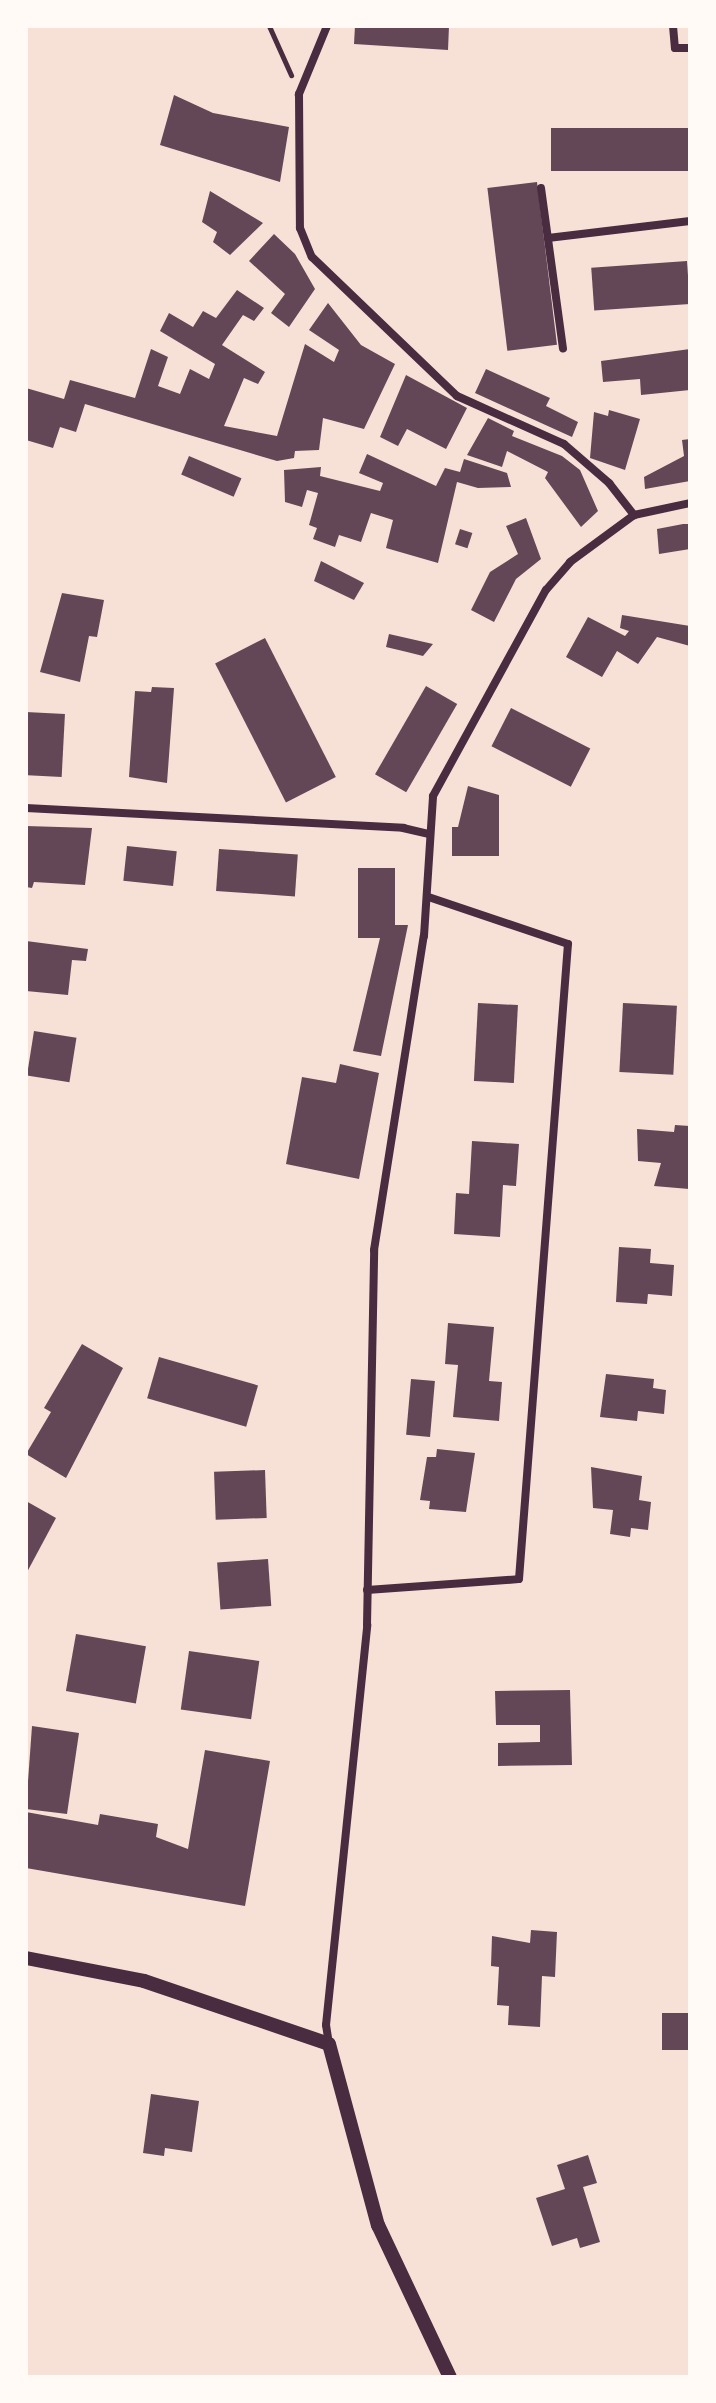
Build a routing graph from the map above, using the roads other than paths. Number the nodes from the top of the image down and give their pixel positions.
1 (327, 26) edge
2 (673, 26) edge
3 (690, 48) edge
4 (541, 188) dead end
5 (690, 221) edge
6 (548, 238) junction
7 (563, 348) dead end
8 (690, 503) edge
9 (634, 515) junction
10 (26, 808) edge
11 (429, 834) junction
12 (428, 897) junction
13 (367, 1590) junction
14 (26, 1958) edge
15 (329, 2044) junction
16 (450, 2377) edge

1 - 9 street
2 - 3 street
4 - 6 street
5 - 6 street
6 - 7 street
8 - 9 street
9 - 11 street
10 - 11 street
11 - 12 street
12 - 13 street
12 - 13 street
13 - 15 street
14 - 15 street
15 - 16 street

